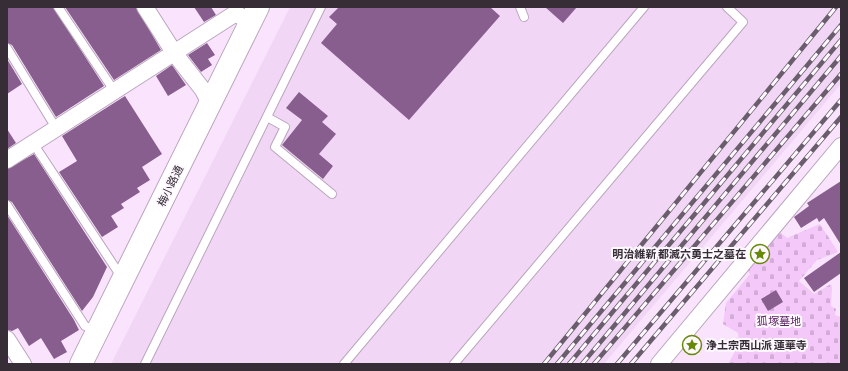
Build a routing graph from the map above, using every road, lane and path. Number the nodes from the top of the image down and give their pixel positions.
1 (58, 7) edge
2 (145, 7) edge
3 (321, 7) edge
4 (520, 7) edge
5 (644, 7) edge
6 (727, 7) edge
7 (245, 12) edge
8 (524, 17) dead end
9 (7, 48) edge
10 (175, 54) junction
11 (115, 92) junction
12 (210, 104) junction
13 (267, 117) junction
14 (56, 128) junction
15 (34, 143) junction
16 (841, 146) edge
17 (7, 160) edge
18 (332, 194) dead end
19 (7, 205) edge
20 (123, 280) junction
21 (98, 331) junction
22 (7, 339) edge
23 (23, 364) edge
24 (81, 364) edge
25 (145, 364) edge
26 (344, 364) edge
27 (454, 364) edge
28 (659, 364) edge

1 - 11 lane
2 - 10 street
3 - 13 lane
4 - 8 lane
5 - 26 lane
6 - 27 lane
7 - 10 street
7 - 12 street, 梅小路通
9 - 14 lane
10 - 11 street
10 - 12 street
11 - 14 street
12 - 20 street, 梅小路通
13 - 18 lane
13 - 25 lane
14 - 15 street
15 - 17 street
15 - 20 lane
16 - 28 street
19 - 21 lane
20 - 21 street, 梅小路通
21 - 24 street, 梅小路通
22 - 23 street

